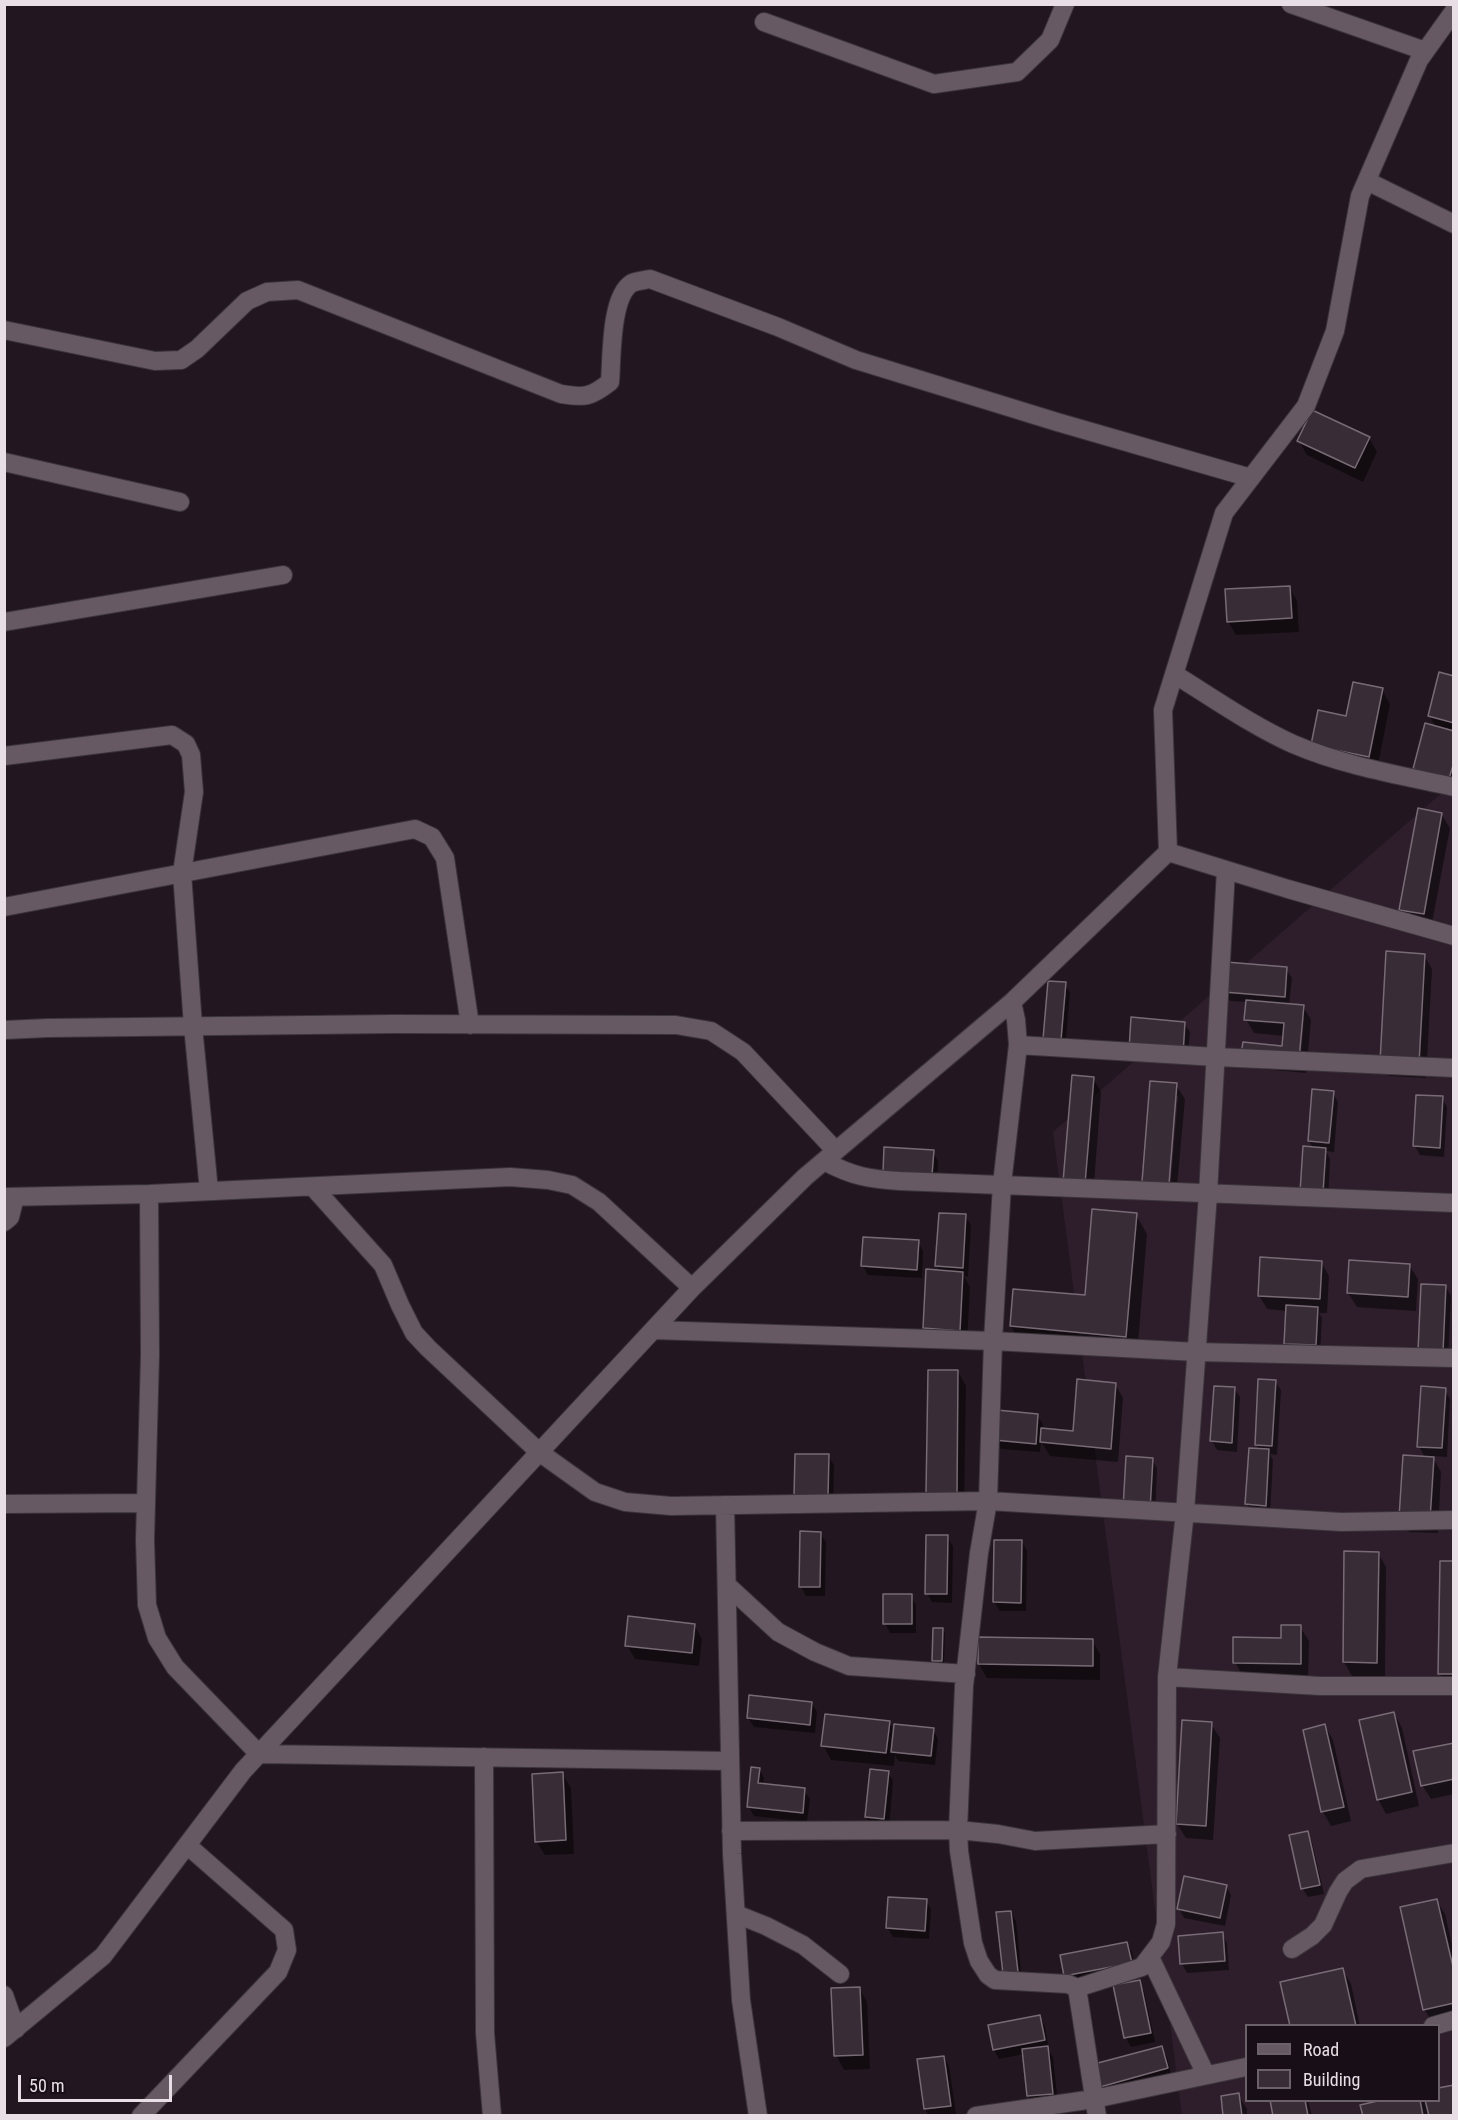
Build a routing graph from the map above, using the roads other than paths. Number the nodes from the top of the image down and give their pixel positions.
1 (1065, 4) edge
2 (1291, 4) edge
3 (1454, 11) edge
4 (764, 22) dead end
5 (1425, 51) junction
6 (1367, 181) junction
7 (1454, 224) edge
8 (4, 330) edge
9 (4, 462) edge
10 (1251, 478) junction
11 (180, 502) dead end
12 (283, 574) dead end
13 (4, 622) edge
14 (1174, 674) junction
15 (4, 756) edge
16 (1454, 787) edge
17 (1168, 852) junction
18 (1226, 870) junction
19 (182, 873) junction
20 (4, 907) edge
21 (1454, 936) edge
22 (1012, 1002) junction
23 (470, 1025) junction
24 (193, 1026) junction
25 (4, 1030) edge
26 (1018, 1045) junction
27 (1216, 1057) junction
28 (1454, 1068) edge
29 (830, 1156) junction
30 (1002, 1184) junction
31 (313, 1186) junction
32 (209, 1191) junction
33 (149, 1194) junction
34 (1208, 1194) junction
35 (10, 1197) edge
36 (1454, 1203) edge
37 (4, 1222) edge
38 (692, 1288) junction
39 (652, 1329) junction
40 (993, 1341) junction
41 (1197, 1352) junction
42 (1454, 1358) edge
43 (539, 1452) junction
44 (988, 1501) junction
45 (146, 1503) junction
46 (4, 1504) edge
47 (725, 1505) junction
48 (1185, 1512) junction
49 (1454, 1520) edge
50 (727, 1585) junction
51 (966, 1674) junction
52 (1167, 1677) junction
53 (1454, 1686) edge
54 (259, 1754) junction
55 (484, 1757) junction
56 (730, 1761) junction
57 (958, 1830) junction
58 (731, 1831) junction
59 (1167, 1834) junction
60 (187, 1845) junction
61 (1454, 1854) edge
62 (735, 1914) junction
63 (1292, 1949) dead end
64 (1150, 1958) junction
65 (840, 1974) dead end
66 (1077, 1988) junction
67 (4, 1995) edge
68 (1454, 2020) edge
69 (1437, 2024) edge
70 (10, 2033) edge
71 (1245, 2067) edge
72 (1206, 2075) junction
73 (1096, 2107) edge
74 (141, 2115) edge
75 (492, 2115) edge
76 (758, 2115) edge
77 (976, 2115) edge

1 - 4 street
2 - 5 street
3 - 5 street
5 - 6 street
6 - 7 street
6 - 10 street
8 - 10 street
9 - 11 street
10 - 14 street
12 - 13 street
14 - 16 street
14 - 17 street
15 - 19 street
17 - 18 street
17 - 22 street
18 - 21 street
18 - 27 street
19 - 20 street
19 - 23 street
19 - 24 street
22 - 26 street
22 - 29 street
23 - 24 street
23 - 29 street
24 - 25 street
24 - 32 street
26 - 27 street
26 - 30 street
27 - 28 street
27 - 34 street
29 - 30 street
29 - 38 street
30 - 34 street
30 - 40 street
31 - 32 street
31 - 38 street
31 - 43 street
32 - 33 street
33 - 35 street
33 - 45 street
34 - 36 street
34 - 41 street
35 - 37 street
38 - 39 street
39 - 40 street
39 - 43 street
40 - 41 street
40 - 44 street
41 - 42 street
41 - 48 street
43 - 47 street
43 - 54 street
44 - 47 street
44 - 48 street
44 - 51 street
45 - 46 street
45 - 54 street
47 - 50 street
48 - 49 street
48 - 52 street
50 - 51 street
50 - 56 street
51 - 57 street
52 - 53 street
52 - 59 street
54 - 55 street
54 - 60 street
55 - 56 street
55 - 75 street
56 - 58 street
57 - 58 street
57 - 59 street
57 - 66 street
58 - 62 street
59 - 64 street
60 - 70 street
60 - 74 street
61 - 63 street
62 - 65 street
62 - 76 street
64 - 66 street
64 - 72 street
66 - 73 street
67 - 70 street
68 - 69 street
71 - 72 street
72 - 73 street
73 - 77 street

